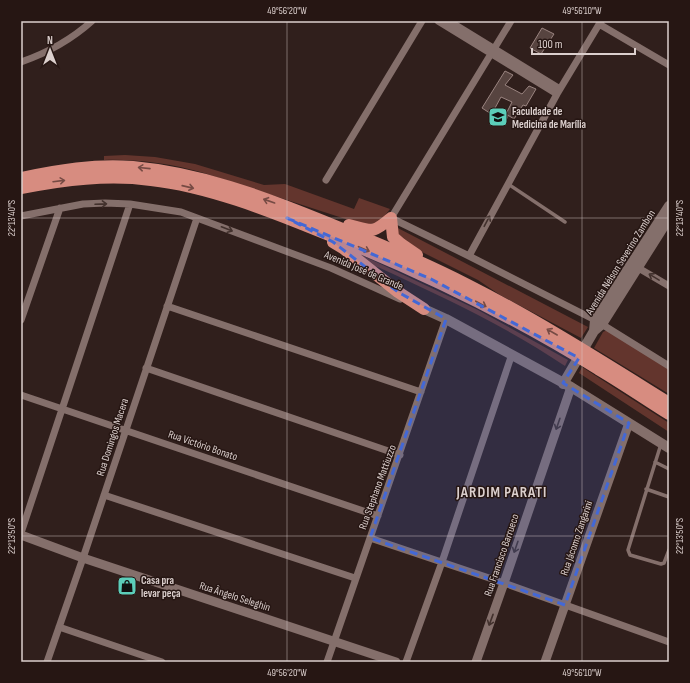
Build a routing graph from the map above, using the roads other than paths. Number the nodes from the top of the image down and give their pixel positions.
1 (92, 21) edge
2 (422, 21) edge
3 (438, 21) edge
4 (449, 21) edge
5 (511, 21) edge
6 (600, 22) edge
7 (492, 52) junction
8 (21, 62) edge
9 (668, 62) edge
10 (558, 92) junction
11 (21, 178) edge
12 (326, 180) dead end
13 (507, 184) junction
14 (21, 188) edge
15 (130, 204) junction
16 (669, 206) edge
17 (60, 208) junction
18 (292, 214) junction
19 (21, 216) edge
20 (197, 218) junction
21 (391, 218) junction
22 (665, 220) edge
23 (565, 222) dead end
24 (469, 256) junction
25 (635, 266) junction
26 (466, 284) junction
27 (669, 286) edge
28 (166, 306) junction
29 (424, 309) junction
30 (446, 319) junction
31 (21, 320) edge
32 (597, 325) junction
33 (512, 354) junction
34 (669, 366) edge
35 (146, 368) junction
36 (567, 383) junction
37 (421, 392) junction
38 (21, 395) edge
39 (669, 403) edge
40 (63, 409) junction
41 (669, 414) edge
42 (629, 423) junction
43 (125, 430) junction
44 (665, 445) edge
45 (400, 455) junction
46 (655, 462) junction
47 (669, 469) edge
48 (646, 489) junction
49 (104, 495) junction
50 (669, 497) edge
51 (378, 516) junction
52 (21, 534) edge
53 (370, 538) junction
54 (669, 550) edge
55 (83, 558) junction
56 (442, 562) junction
57 (355, 578) junction
58 (504, 583) junction
59 (565, 605) junction
60 (59, 627) junction
61 (334, 642) junction
62 (669, 642) edge
63 (47, 662) edge
64 (162, 662) edge
65 (327, 662) edge
66 (396, 662) edge
67 (406, 662) edge
68 (476, 662) edge
69 (545, 662) edge

1 - 8 street
2 - 12 street
3 - 7 street
4 - 7 street
5 - 7 street
6 - 9 street
6 - 10 street
7 - 10 street
7 - 21 street
10 - 13 street
18 -> 11 highway
13 - 23 lane
24 -> 13 street
14 -> 18 highway
17 -> 15 street, Avenida José de Grande
15 - 20 street, Avenida José de Grande
15 - 40 street
16 - 22 main road, Avenida Nélson Severino Zambon
17 - 19 street, Avenida José de Grande
17 - 31 street
18 - 21 highway
18 - 26 highway
18 - 29 highway
18 -> 41 highway
20 - 28 street, Rua Domingos Macera
20 -> 29 street, Avenida José de Grande
21 - 24 street
21 - 26 highway
22 - 25 main road, Avenida Nélson Severino Zambon
24 - 32 street
27 -> 25 street
25 - 32 main road, Avenida Nélson Severino Zambon
39 -> 26 highway
28 - 35 street, Rua Domingos Macera
28 - 37 street
29 - 30 main road, Avenida José de Grande
30 - 33 main road, Avenida José de Grande
30 - 37 street, Rua Stephano Mattiuzzo
32 - 34 street
32 - 36 main road, Avenida Nélson Severino Zambon
33 - 36 main road, Avenida José de Grande
33 - 56 street
35 - 43 street, Rua Domingos Macera
35 - 45 street
36 - 42 main road, Avenida José de Grande
36 -> 58 street, Rua Francisco Barrueco
37 - 45 street, Rua Stephano Mattiuzzo
38 - 40 street, Rua Victório Bonato
40 - 43 street, Rua Victório Bonato
40 - 52 street
42 - 44 main road, Avenida José de Grande
42 - 59 street, Rua Jácomo Zangarini
43 - 49 street, Rua Domingos Macera
43 - 51 street, Rua Victório Bonato
44 - 46 lane
45 - 51 street, Rua Stephano Mattiuzzo
46 - 47 lane
46 - 48 lane
48 - 50 lane
48 - 54 lane
49 - 55 street, Rua Domingos Macera
49 - 57 street
51 - 53 street, Rua Stephano Mattiuzzo
52 - 55 street, Rua Ângelo Seleghin
53 - 56 street
53 - 57 street, Rua Stephano Mattiuzzo
55 - 60 street, Rua Domingos Macera
55 - 61 street, Rua Ângelo Seleghin
56 - 58 street
56 - 67 street
57 - 61 street, Rua Stephano Mattiuzzo
58 - 59 street
58 -> 68 street, Rua Francisco Barrueco
59 - 62 street
59 - 69 street, Rua Jácomo Zangarini
60 - 63 street, Rua Domingos Macera
60 - 64 street
61 - 65 street, Rua Stephano Mattiuzzo
61 - 66 street, Rua Ângelo Seleghin

